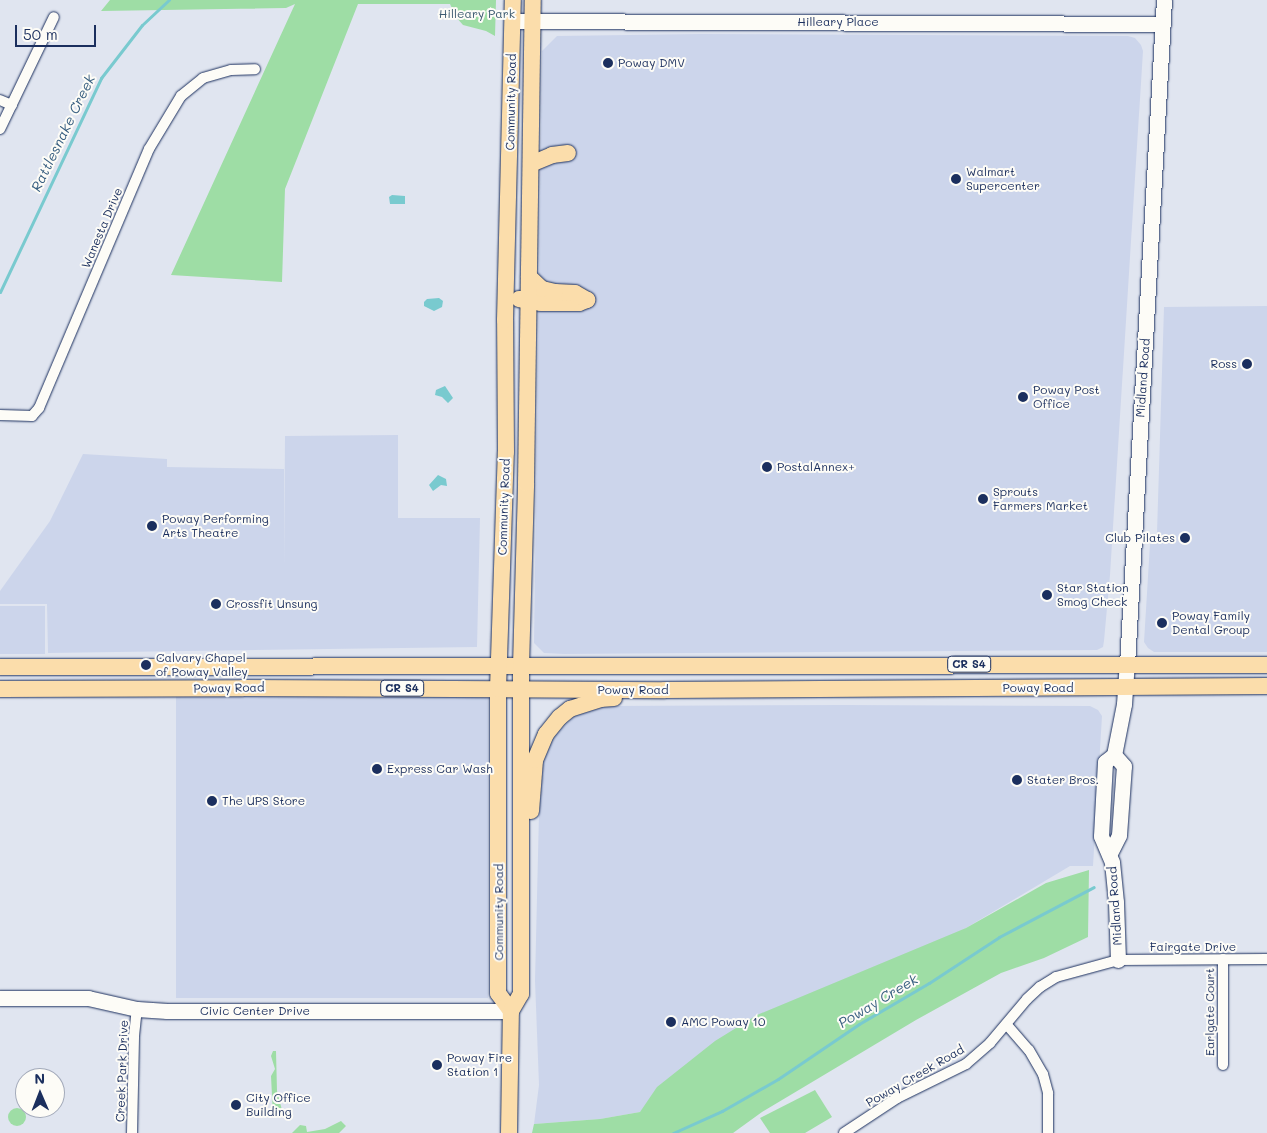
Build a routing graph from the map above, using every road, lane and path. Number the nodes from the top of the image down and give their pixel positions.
1 (513, 0) edge
2 (533, 0) edge
3 (1164, 0) edge
4 (54, 17) dead end
5 (512, 21) junction
6 (533, 21) junction
7 (1163, 24) junction
8 (254, 69) dead end
9 (0, 100) edge
10 (12, 105) junction
11 (0, 129) edge
12 (568, 153) dead end
13 (509, 163) junction
14 (531, 164) junction
15 (529, 277) junction
16 (529, 302) junction
17 (505, 337) junction
18 (506, 405) junction
19 (0, 415) edge
20 (527, 418) junction
21 (526, 483) junction
22 (920, 664) junction
23 (811, 665) junction
24 (1127, 665) junction
25 (1267, 665) edge
26 (320, 666) junction
27 (499, 666) junction
28 (521, 666) junction
29 (0, 667) edge
30 (95, 667) junction
31 (192, 667) junction
32 (1267, 676) edge
33 (1205, 686) junction
34 (1267, 686) edge
35 (0, 687) edge
36 (1125, 687) junction
37 (209, 688) junction
38 (98, 689) junction
39 (498, 689) junction
40 (522, 690) junction
41 (665, 690) junction
42 (693, 690) junction
43 (808, 690) junction
44 (499, 866) junction
45 (522, 895) junction
46 (522, 930) junction
47 (1223, 959) junction
48 (1267, 959) edge
49 (1118, 960) junction
50 (0, 998) edge
51 (137, 1009) junction
52 (511, 1011) junction
53 (1007, 1025) junction
54 (1223, 1065) dead end
55 (132, 1133) edge
56 (509, 1133) edge
57 (844, 1133) edge
58 (1048, 1133) edge

1 - 5 main road, Community Road
2 - 6 main road, Community Road
3 - 7 street, Midland Road
4 - 10 street
5 - 6 street, Hilleary Place
5 - 13 main road, Community Road
6 - 7 street, Hilleary Place
6 - 14 main road, Community Road
7 - 24 street, Midland Road
8 - 19 street, Wanesta Drive
9 - 10 street
10 - 11 street
12 - 14 main road
13 - 16 main road
13 - 17 main road, Community Road
14 - 15 main road, Community Road
15 - 16 main road, Community Road
15 - 16 main road
16 - 20 main road, Community Road
17 - 18 main road, Community Road
17 - 20 main road
18 - 21 main road
18 - 27 main road, Community Road
20 - 21 main road, Community Road
21 - 28 main road, Community Road
22 - 23 main road, Poway Road / CR S4
22 - 24 main road, Poway Road / CR S4
22 - 43 main road
23 - 28 main road, Poway Road / CR S4
23 - 42 main road
24 - 25 main road, Poway Road / CR S4
24 - 36 street, Midland Road
26 - 27 main road, Poway Road / CR S4
26 - 31 main road, Poway Road / CR S4
26 - 37 main road
27 - 28 main road, Poway Road / CR S4
27 - 39 main road, Community Road
28 - 40 main road, Community Road
29 - 30 main road, Poway Road / CR S4
30 - 31 main road, Poway Road / CR S4
30 - 35 main road
31 - 38 main road
32 - 33 main road
33 - 34 main road, Poway Road / CR S4
33 - 36 main road, Poway Road / CR S4
35 - 38 main road, Poway Road / CR S4
36 - 43 main road, Poway Road / CR S4
36 - 49 street, Midland Road
37 - 38 main road, Poway Road / CR S4
37 - 39 main road, Poway Road / CR S4
39 - 40 main road, Poway Road / CR S4
39 - 44 main road, Community Road
40 - 41 main road, Poway Road / CR S4
40 - 45 main road, Community Road
41 - 42 main road, Poway Road / CR S4
41 - 45 main road
42 - 43 main road, Poway Road / CR S4
44 - 46 main road
44 - 52 main road, Community Road
45 - 46 main road, Community Road
46 - 52 main road, Community Road
47 - 48 street, Fairgate Drive
47 - 49 street, Fairgate Drive
47 - 54 street, Earlgate Court
49 - 53 street, Poway Creek Road
50 - 51 street, Civic Center Drive
51 - 52 street, Civic Center Drive
51 - 55 street, Creek Park Drive
52 - 56 main road, Community Road
53 - 57 street, Poway Creek Road
53 - 58 street

